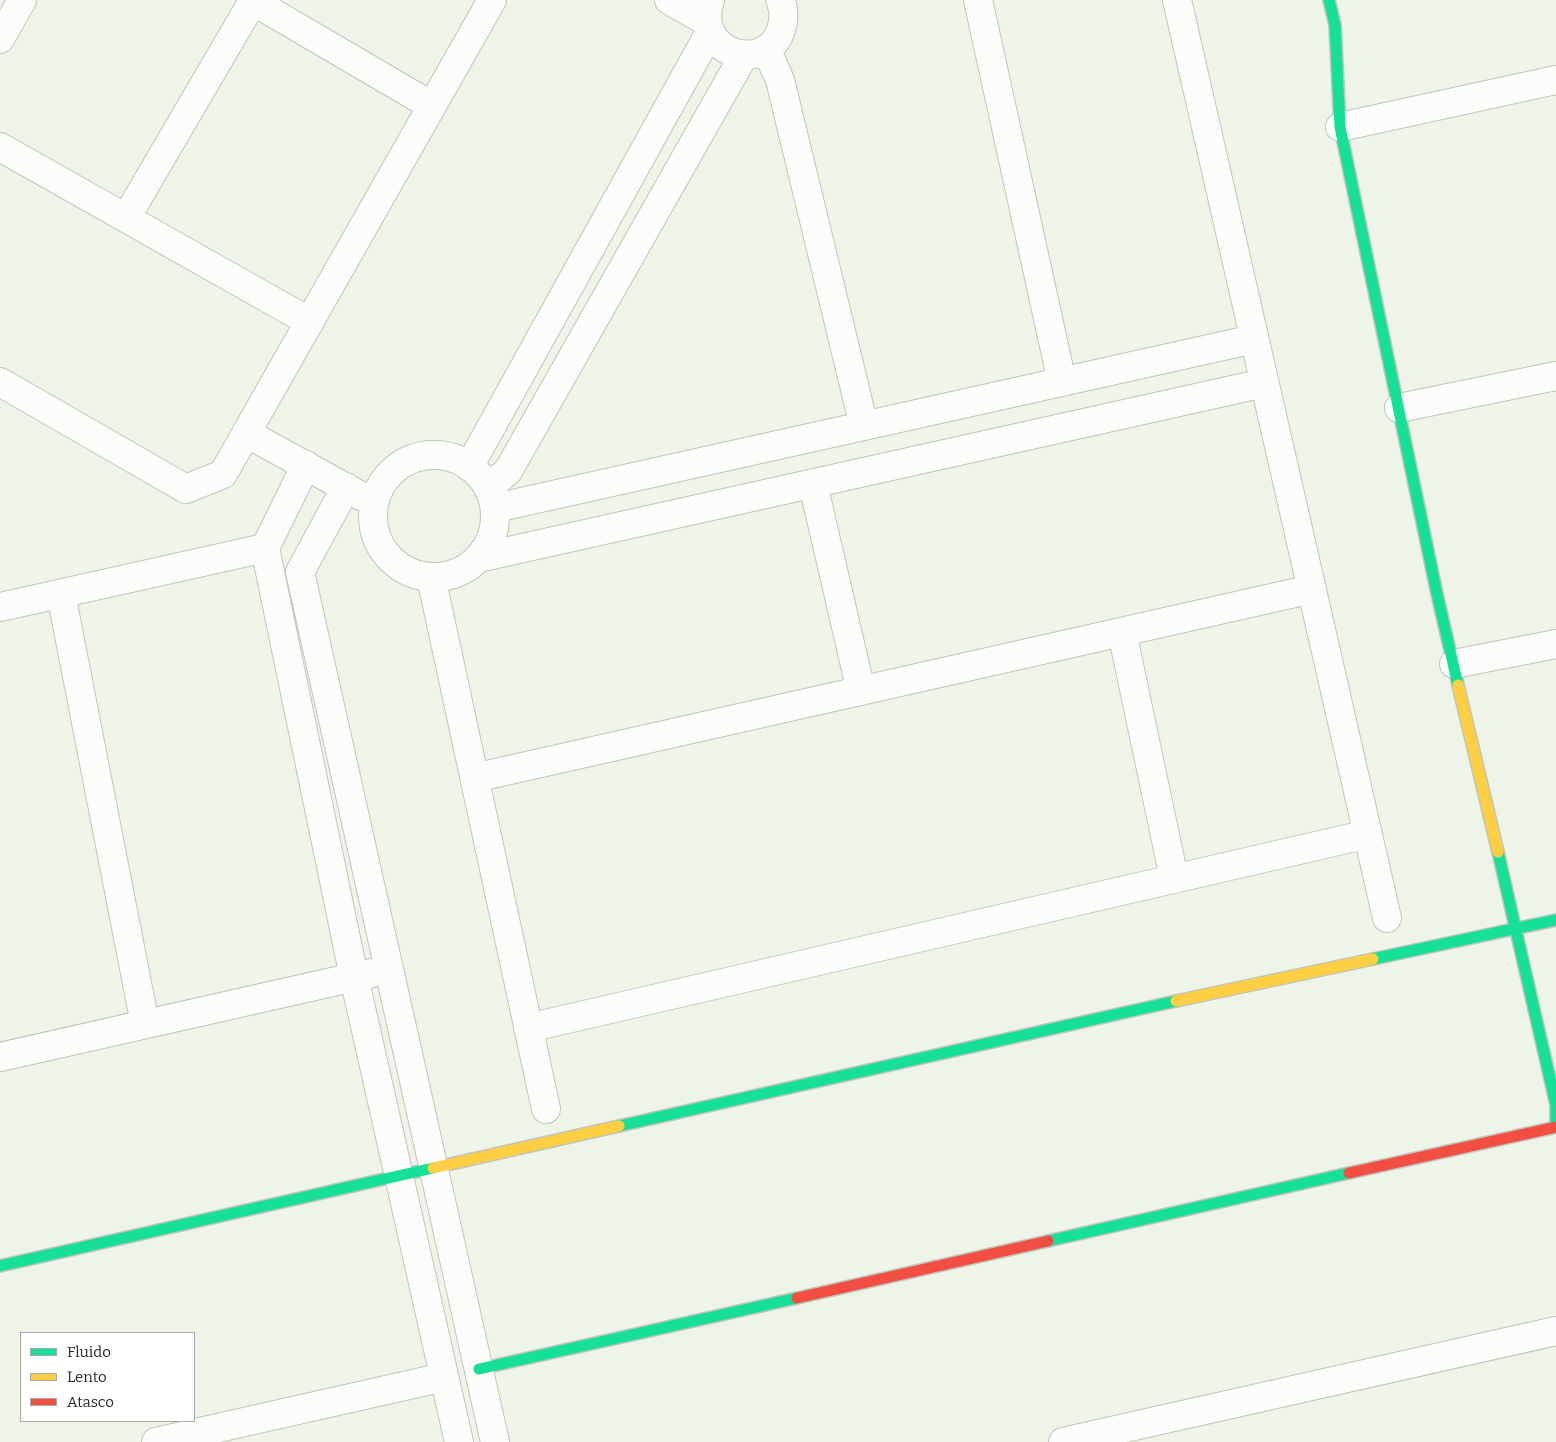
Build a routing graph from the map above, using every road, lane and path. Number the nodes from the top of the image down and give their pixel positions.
1 (22, 0) edge
2 (492, 0) edge
3 (669, 0) edge
4 (978, 0) edge
5 (1177, 0) edge
6 (1329, 0) edge
7 (252, 1) edge
8 (783, 1) edge
9 (709, 18) edge
10 (0, 39) edge
11 (755, 52) junction
12 (1556, 80) edge
13 (432, 106) junction
14 (1340, 127) junction
15 (0, 147) edge
16 (126, 218) junction
17 (310, 322) junction
18 (1254, 339) junction
19 (1556, 376) edge
20 (0, 382) edge
21 (1062, 382) junction
22 (1264, 382) junction
23 (1399, 408) junction
24 (864, 426) junction
25 (246, 433) junction
26 (306, 466) junction
27 (469, 467) junction
28 (812, 484) junction
29 (346, 487) junction
30 (492, 498) junction
31 (374, 503) junction
32 (265, 548) junction
33 (478, 558) junction
34 (431, 577) junction
35 (1312, 589) junction
36 (61, 594) junction
37 (0, 608) edge
38 (1122, 632) junction
39 (1556, 644) edge
40 (1454, 664) junction
41 (861, 691) junction
42 (474, 778) junction
43 (1368, 834) junction
44 (1174, 878) junction
45 (1387, 918) dead end
46 (1556, 920) edge
47 (1516, 928) junction
48 (389, 969) junction
49 (354, 977) junction
50 (145, 1024) junction
51 (528, 1028) junction
52 (0, 1057) edge
53 (546, 1109) dead end
54 (1556, 1127) edge
55 (434, 1168) junction
56 (398, 1176) junction
57 (0, 1266) edge
58 (1556, 1331) edge
59 (479, 1369) junction
60 (444, 1377) junction
61 (156, 1442) edge
62 (459, 1442) edge
63 (495, 1442) edge
64 (1063, 1442) edge

1 - 10 street
2 - 13 street
3 - 9 street
4 - 21 street
5 - 18 street
6 - 14 street
7 - 13 street
7 - 16 street
8 - 11 street
9 - 11 street
9 - 27 street
11 - 24 street
11 - 30 street
12 - 14 street
13 - 17 street
14 - 23 street
15 - 16 street
16 - 17 street
17 - 25 street
18 - 21 street
18 - 22 street
19 - 23 street
20 - 25 street
21 - 24 street
22 - 28 street
22 - 35 street
23 - 40 street
24 - 30 street
25 - 26 street
26 - 29 street
26 - 32 street
27 - 30 street
27 - 31 street
28 - 33 street
28 - 41 street
29 - 31 street
29 - 48 street
30 - 33 street
31 - 34 street
32 - 36 street
32 - 49 street
33 - 34 street
34 - 42 street
35 - 38 street
35 - 43 street
36 - 37 street
36 - 50 street
38 - 41 street
38 - 44 street
39 - 40 street
40 - 47 street
41 - 42 street
42 - 51 street
43 - 44 street
43 - 45 street
44 - 51 street
46 - 47 street
47 - 54 street
47 - 55 street
48 - 49 street
48 - 55 street
49 - 50 street
49 - 56 street
50 - 52 street
51 - 53 street
54 - 59 street
55 - 56 street
55 - 59 street
56 - 57 street
56 - 60 street
58 - 64 street
59 - 63 street
60 - 61 street
60 - 62 street

